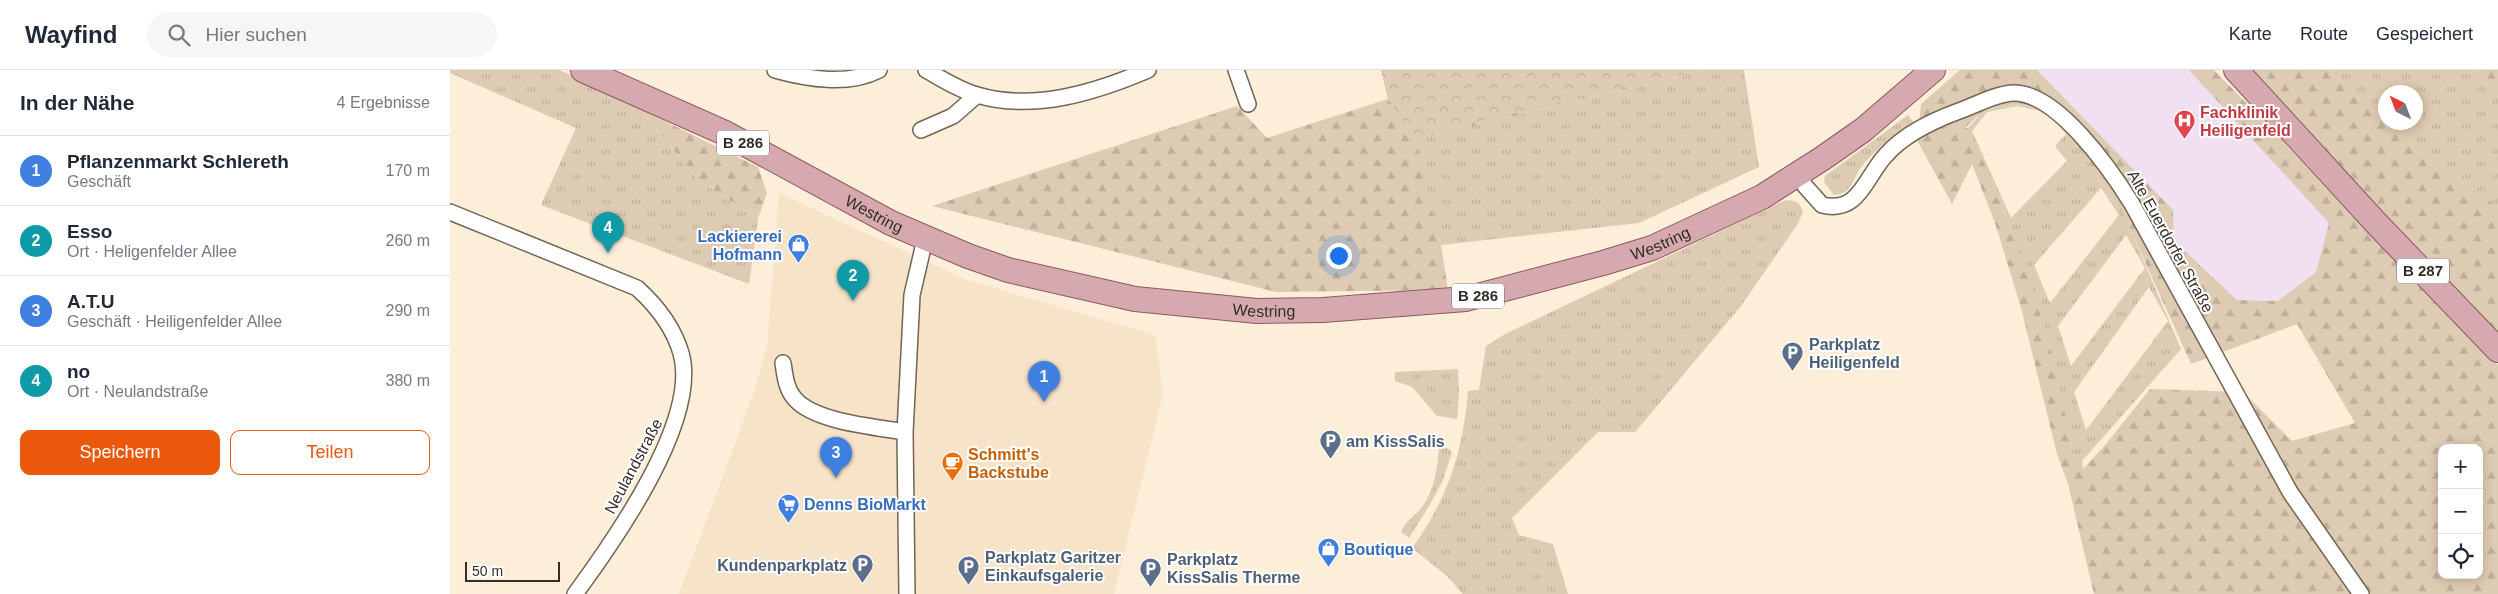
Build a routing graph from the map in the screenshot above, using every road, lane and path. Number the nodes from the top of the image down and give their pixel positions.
1 (583, 70) edge
2 (775, 70) edge
3 (879, 70) edge
4 (926, 70) edge
5 (1148, 70) edge
6 (1236, 70) edge
7 (1933, 70) edge
8 (2236, 70) edge
9 (977, 95) junction
10 (1248, 104) dead end
11 (921, 130) dead end
12 (1798, 174) junction
13 (450, 212) edge
14 (925, 239) junction
15 (2498, 350) edge
16 (783, 363) dead end
17 (905, 432) junction
18 (575, 594) edge
19 (907, 594) edge
20 (2361, 594) edge

1 - 14 main road, Westring / B 286
2 - 3 street
4 - 9 street
5 - 9 street
6 - 10 street
7 - 12 main road, Westring / B 286
8 - 15 main road, B 287
9 - 11 street
12 - 14 main road, Westring / B 286
12 - 20 street, Alte Euerdorfer Straße
13 - 18 street, Neulandstraße
14 - 17 street
16 - 17 street
17 - 19 street

